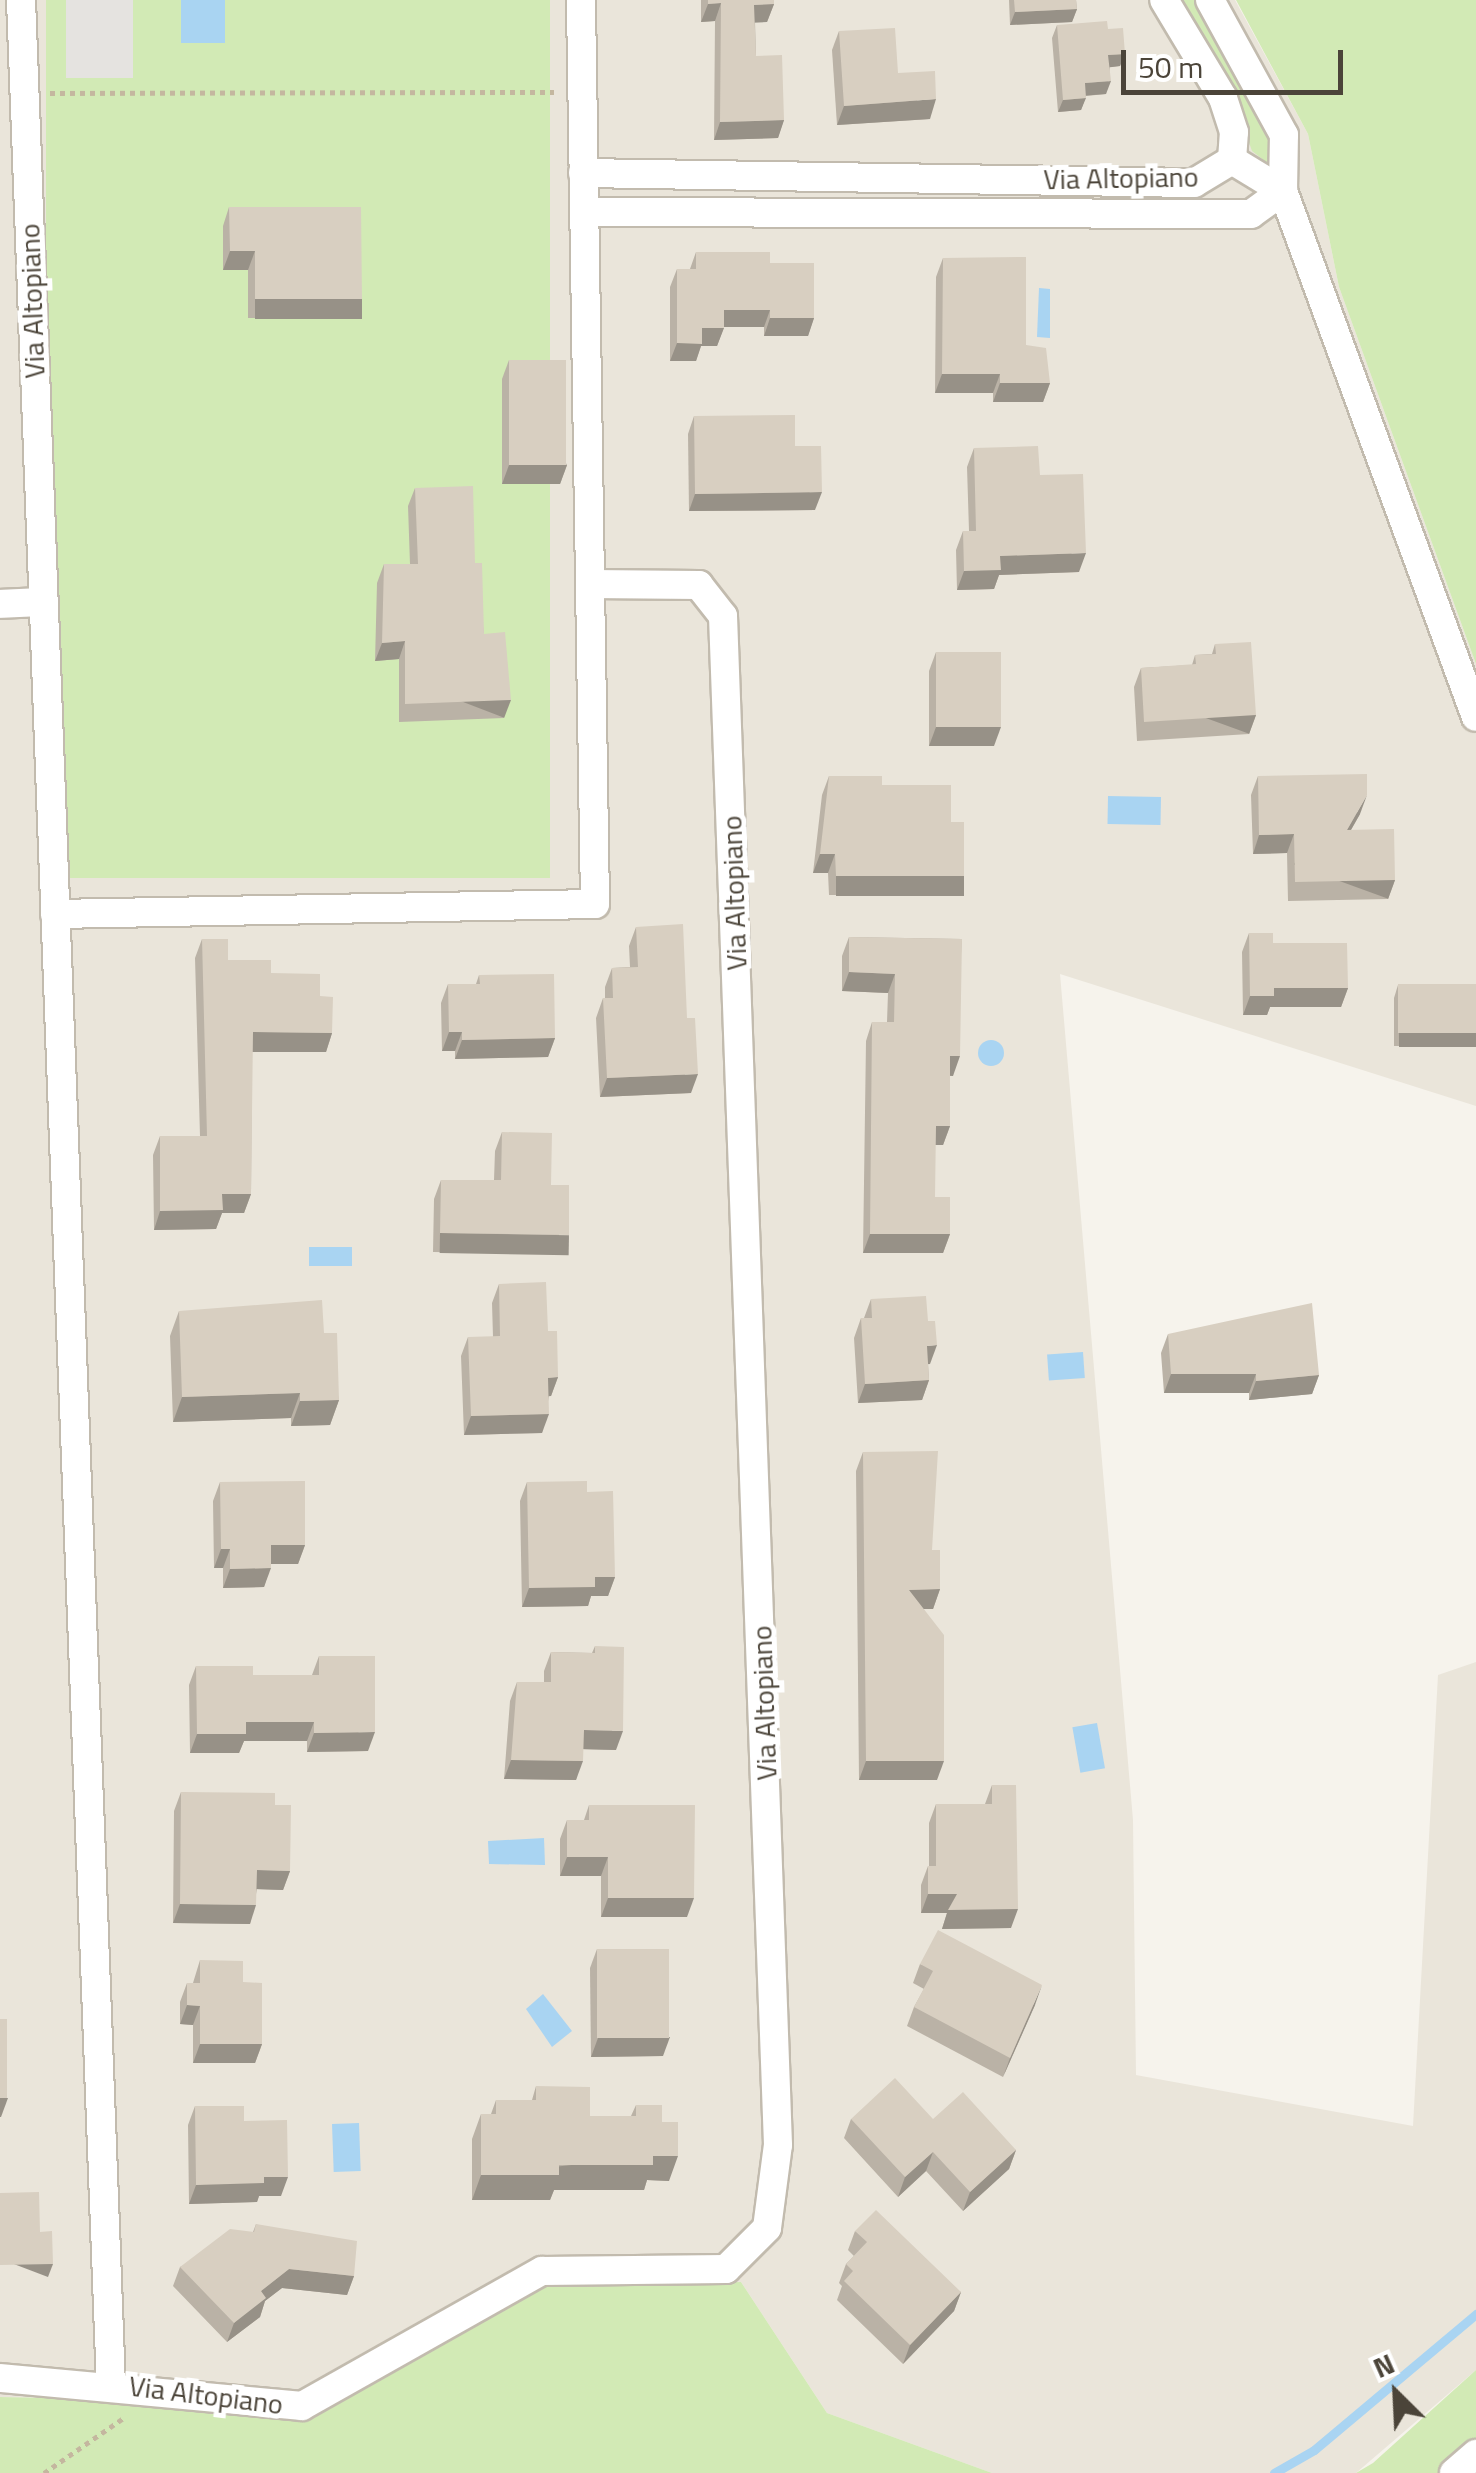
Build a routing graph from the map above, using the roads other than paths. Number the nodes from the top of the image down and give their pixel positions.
1 (21, 0) edge
2 (580, 0) edge
3 (1164, 0) edge
4 (1210, 0) edge
5 (1232, 160) junction
6 (583, 173) junction
7 (1283, 191) junction
8 (584, 212) junction
9 (590, 584) junction
10 (44, 602) junction
11 (0, 604) edge
12 (1476, 717) edge
13 (55, 914) junction
14 (0, 2378) edge
15 (111, 2384) junction
16 (1476, 2454) edge
17 (1454, 2473) edge

1 - 10 street, Via Altopiano
2 - 6 street
3 - 5 street, Via Altopiano
4 - 7 street
5 - 6 street, Via Altopiano
5 - 7 street, Via Altopiano
6 - 8 street
7 - 8 street, Via Altopiano
7 - 12 street
8 - 9 street
9 - 13 street
9 - 15 street, Via Altopiano
10 - 11 street
10 - 13 street, Via Altopiano
13 - 15 street, Via Altopiano
14 - 15 street, Via Altopiano
16 - 17 street

